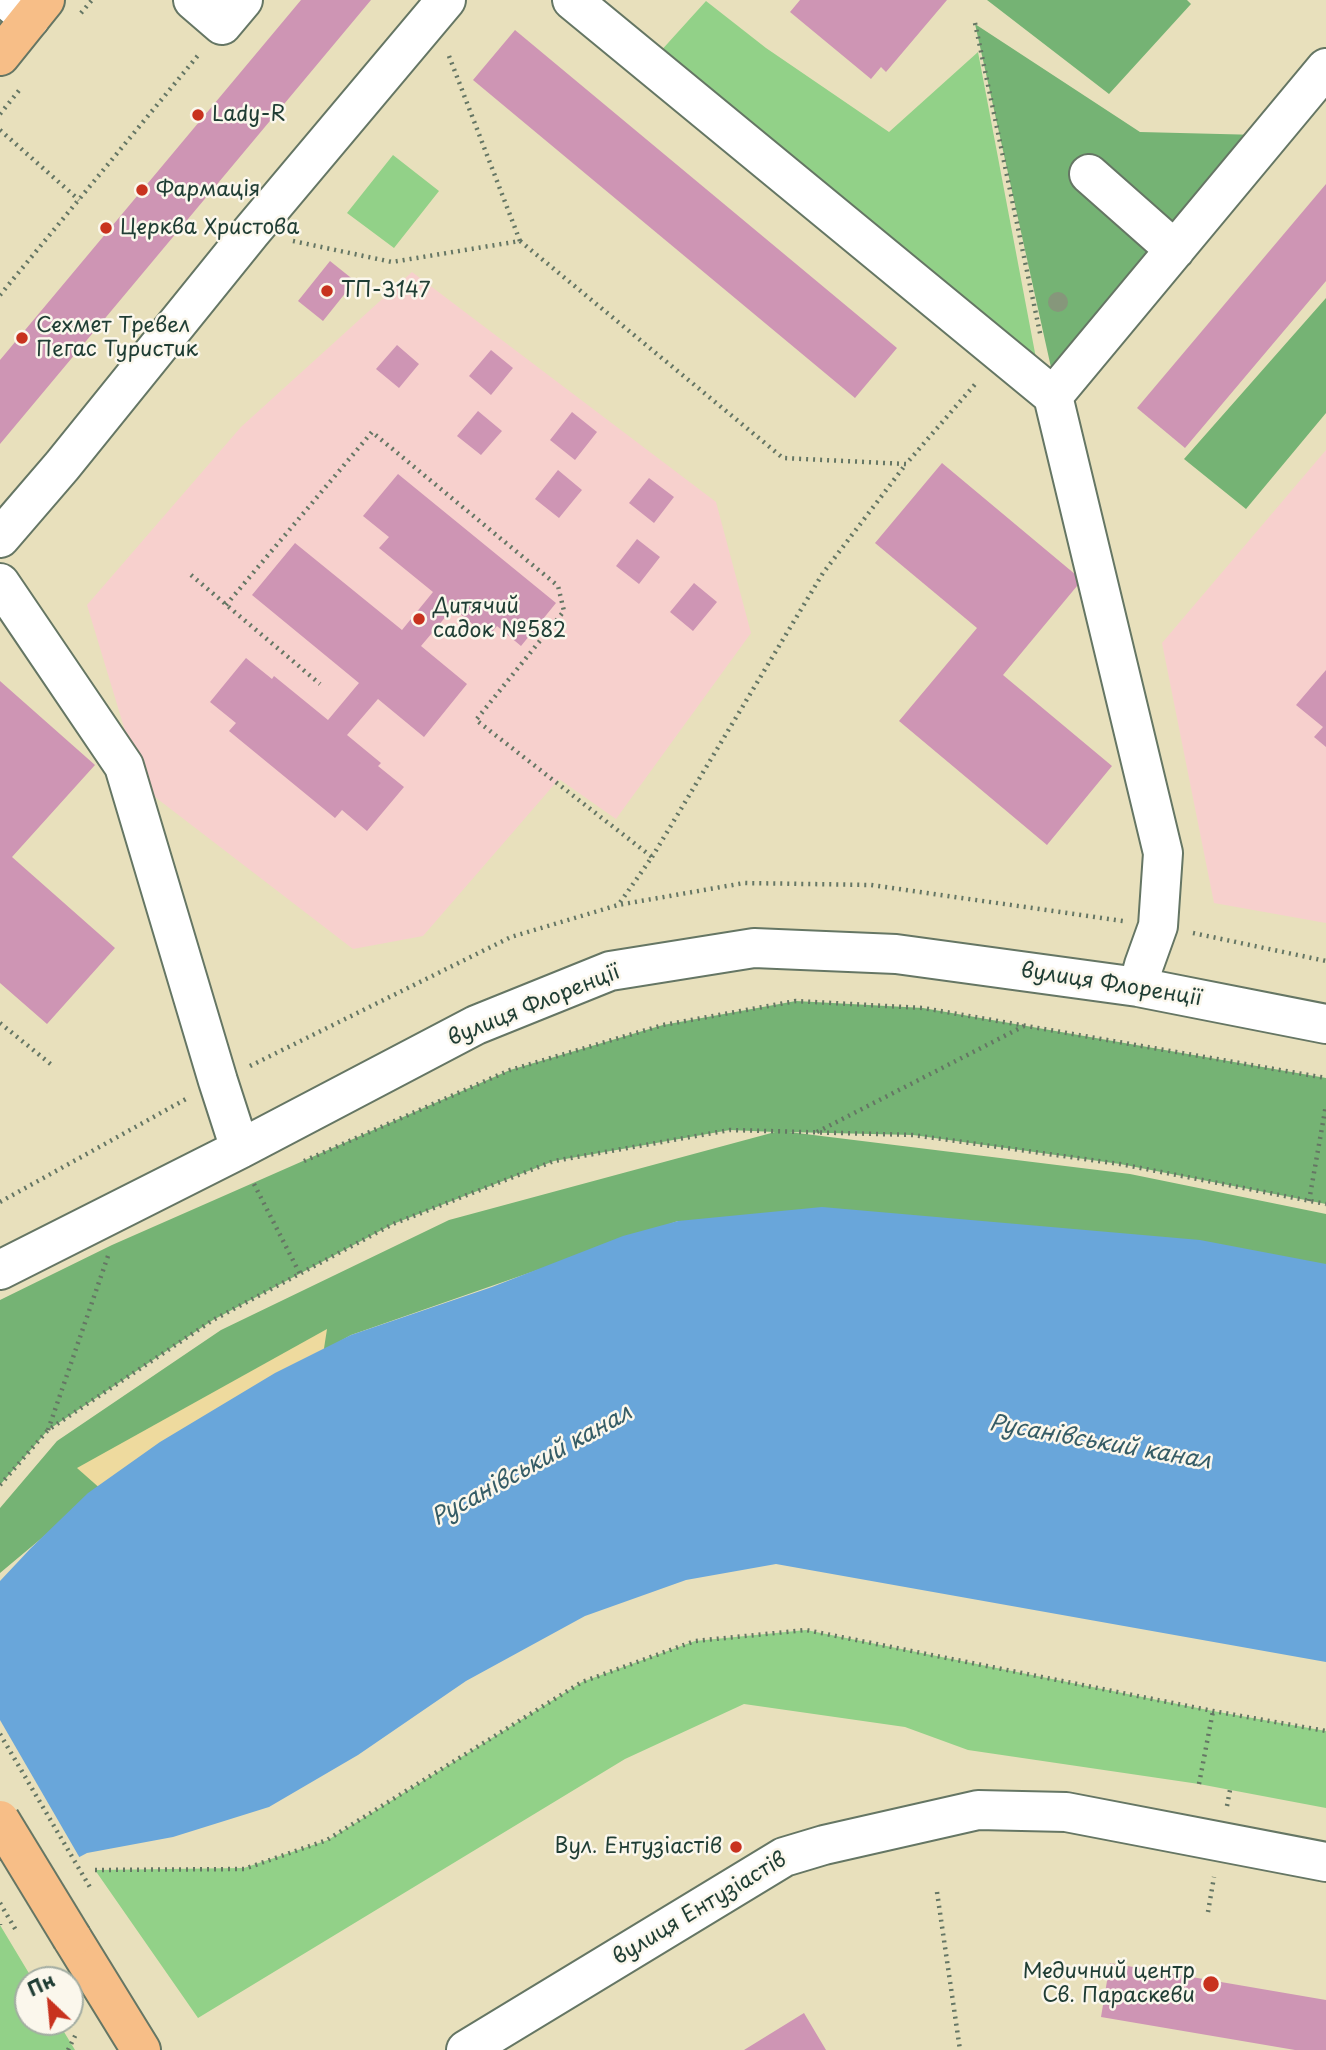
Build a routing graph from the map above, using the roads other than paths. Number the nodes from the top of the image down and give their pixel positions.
1 (194, 0) edge
2 (572, 0) edge
3 (27, 6) edge
4 (440, 8) edge
5 (233, 12) edge
6 (0, 56) edge
7 (1326, 68) edge
8 (1089, 173) dead end
9 (1175, 250) junction
10 (1053, 396) junction
11 (0, 538) edge
12 (0, 583) edge
13 (1138, 986) junction
14 (1326, 1024) edge
15 (247, 1166) junction
16 (0, 1270) edge
17 (0, 1820) edge
18 (1326, 1862) edge
19 (141, 2050) edge
20 (466, 2050) edge

1 - 5 street
2 - 10 street
3 - 6 main road
4 - 11 street
7 - 9 street
8 - 9 street
9 - 10 street
10 - 13 street
12 - 15 street
13 - 14 street, вулиця Флоренції
13 - 15 street, вулиця Флоренції
15 - 16 street, вулиця Флоренції
17 - 19 main road, bridge
18 - 20 street, вулиця Ентузіастів

